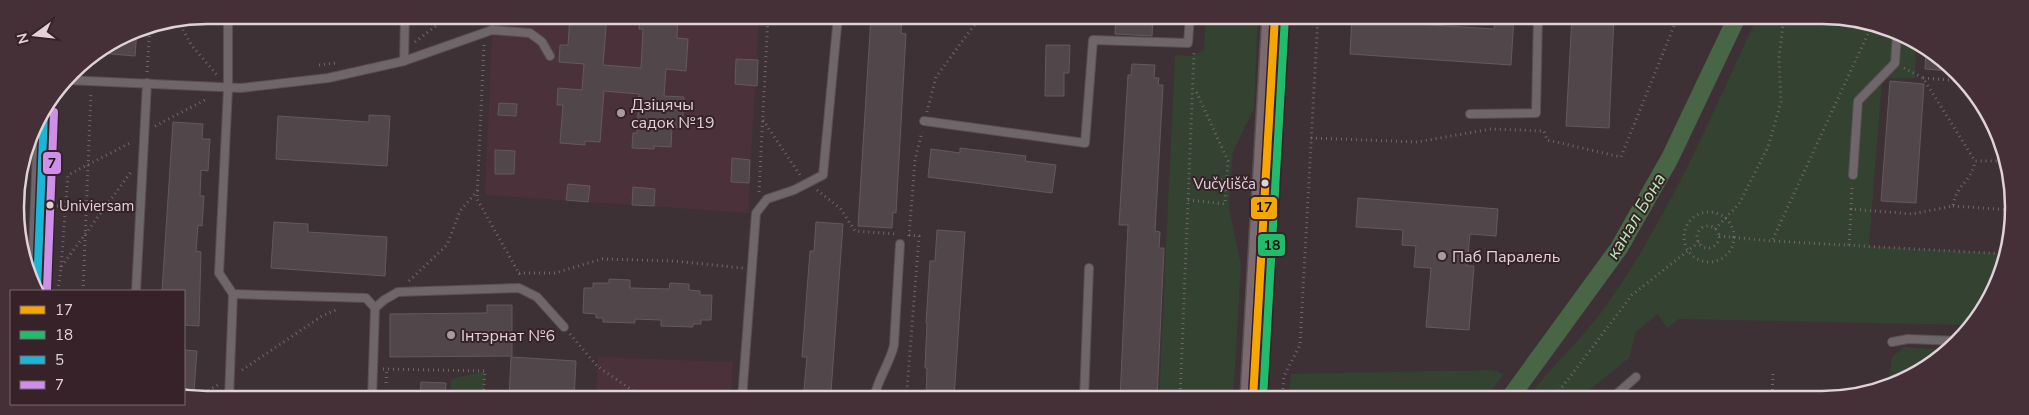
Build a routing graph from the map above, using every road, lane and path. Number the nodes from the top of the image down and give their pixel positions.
1 (228, 24) edge
2 (405, 24) edge
3 (438, 24) edge
4 (837, 24) edge
5 (1189, 24) edge
6 (1275, 24) edge
7 (1318, 24) edge
8 (1538, 24) edge
9 (1783, 24) edge
10 (181, 26) edge
11 (1870, 30) edge
12 (150, 33) edge
13 (484, 33) junction
14 (1896, 40) edge
15 (1188, 44) junction
16 (404, 50) junction
17 (550, 56) dead end
18 (404, 61) junction
19 (338, 62) dead end
20 (1894, 63) junction
21 (309, 67) dead end
22 (1923, 78) junction
23 (212, 79) dead end
24 (75, 80) edge
25 (1954, 80) edge
26 (91, 81) junction
27 (147, 83) junction
28 (1195, 87) junction
29 (228, 89) junction
30 (1470, 114) dead end
31 (763, 119) dead end
32 (924, 121) dead end
33 (43, 125) edge
34 (144, 136) junction
35 (143, 155) junction
36 (1975, 161) junction
37 (1999, 161) edge
38 (88, 164) junction
39 (1853, 175) joint
40 (808, 183) junction
41 (1188, 200) junction
42 (1953, 206) junction
43 (840, 208) dead end
44 (1851, 210) junction
45 (2005, 210) edge
46 (1726, 218) junction
47 (1715, 229) junction
48 (85, 234) junction
49 (1719, 236) junction
50 (1734, 237) junction
51 (1772, 241) junction
52 (1699, 242) junction
53 (900, 244) dead end
54 (1848, 245) junction
55 (1690, 252) junction
56 (1999, 254) edge
57 (61, 267) junction
58 (1089, 268) dead end
59 (746, 269) dead end
60 (519, 273) junction
61 (38, 277) edge
62 (58, 290) edge
63 (83, 290) edge
64 (136, 290) edge
65 (233, 294) junction
66 (538, 297) junction
67 (375, 308) junction
68 (564, 327) joint
69 (1948, 341) edge
70 (1892, 342) dead end
71 (373, 369) junction
72 (1773, 372) dead end
73 (1636, 377) dead end
74 (229, 391) edge
75 (372, 391) edge
76 (484, 391) edge
77 (633, 391) edge
78 (743, 391) edge
79 (877, 391) edge
80 (1084, 391) edge
81 (1180, 391) edge
82 (1253, 391) edge
83 (1283, 391) edge
84 (1558, 391) edge
85 (1620, 391) edge
86 (1772, 391) edge

1 - 29 lane
2 - 16 lane
3 - 16 path
4 - 40 lane
5 - 15 lane
6 - 82 main road
7 - 83 path
8 - 30 lane
9 - 46 path
10 - 23 path
11 - 51 path
12 - 27 path
13 - 17 lane
13 - 18 lane
13 - 60 path
14 - 20 lane
15 - 28 path
15 - 32 lane
16 - 18 lane
18 - 29 lane
19 - 21 path
20 - 22 path
20 - 39 lane
22 - 25 path
22 - 36 path
24 - 26 lane
26 - 27 lane
26 - 38 path
27 - 29 lane
27 - 34 lane
28 - 41 path
28 - 41 path
29 - 34 path
29 - 65 lane
31 - 40 path
33 - 61 street
34 - 35 lane
34 - 38 path
35 - 48 path
35 - 64 lane
36 - 37 path
36 - 42 path
38 - 48 path
38 - 57 path
39 - 44 path
40 - 43 path
40 - 78 lane
41 - 81 path
42 - 44 path
42 - 45 path
44 - 54 path
46 - 47 path
46 - 50 path
46 - 55 path
47 - 49 path
47 - 52 path
48 - 57 path
48 - 63 path
49 - 50 path
49 - 52 path
50 - 51 path
50 - 55 path
51 - 54 path
52 - 55 path
53 - 79 lane
54 - 56 path
55 - 84 path
57 - 62 path
58 - 80 lane
59 - 60 path
60 - 66 path
65 - 67 lane
65 - 74 lane
66 - 67 lane
66 - 68 lane
67 - 71 lane
68 - 77 path
69 - 70 lane
71 - 75 lane
71 - 76 path
72 - 86 path
73 - 85 lane

